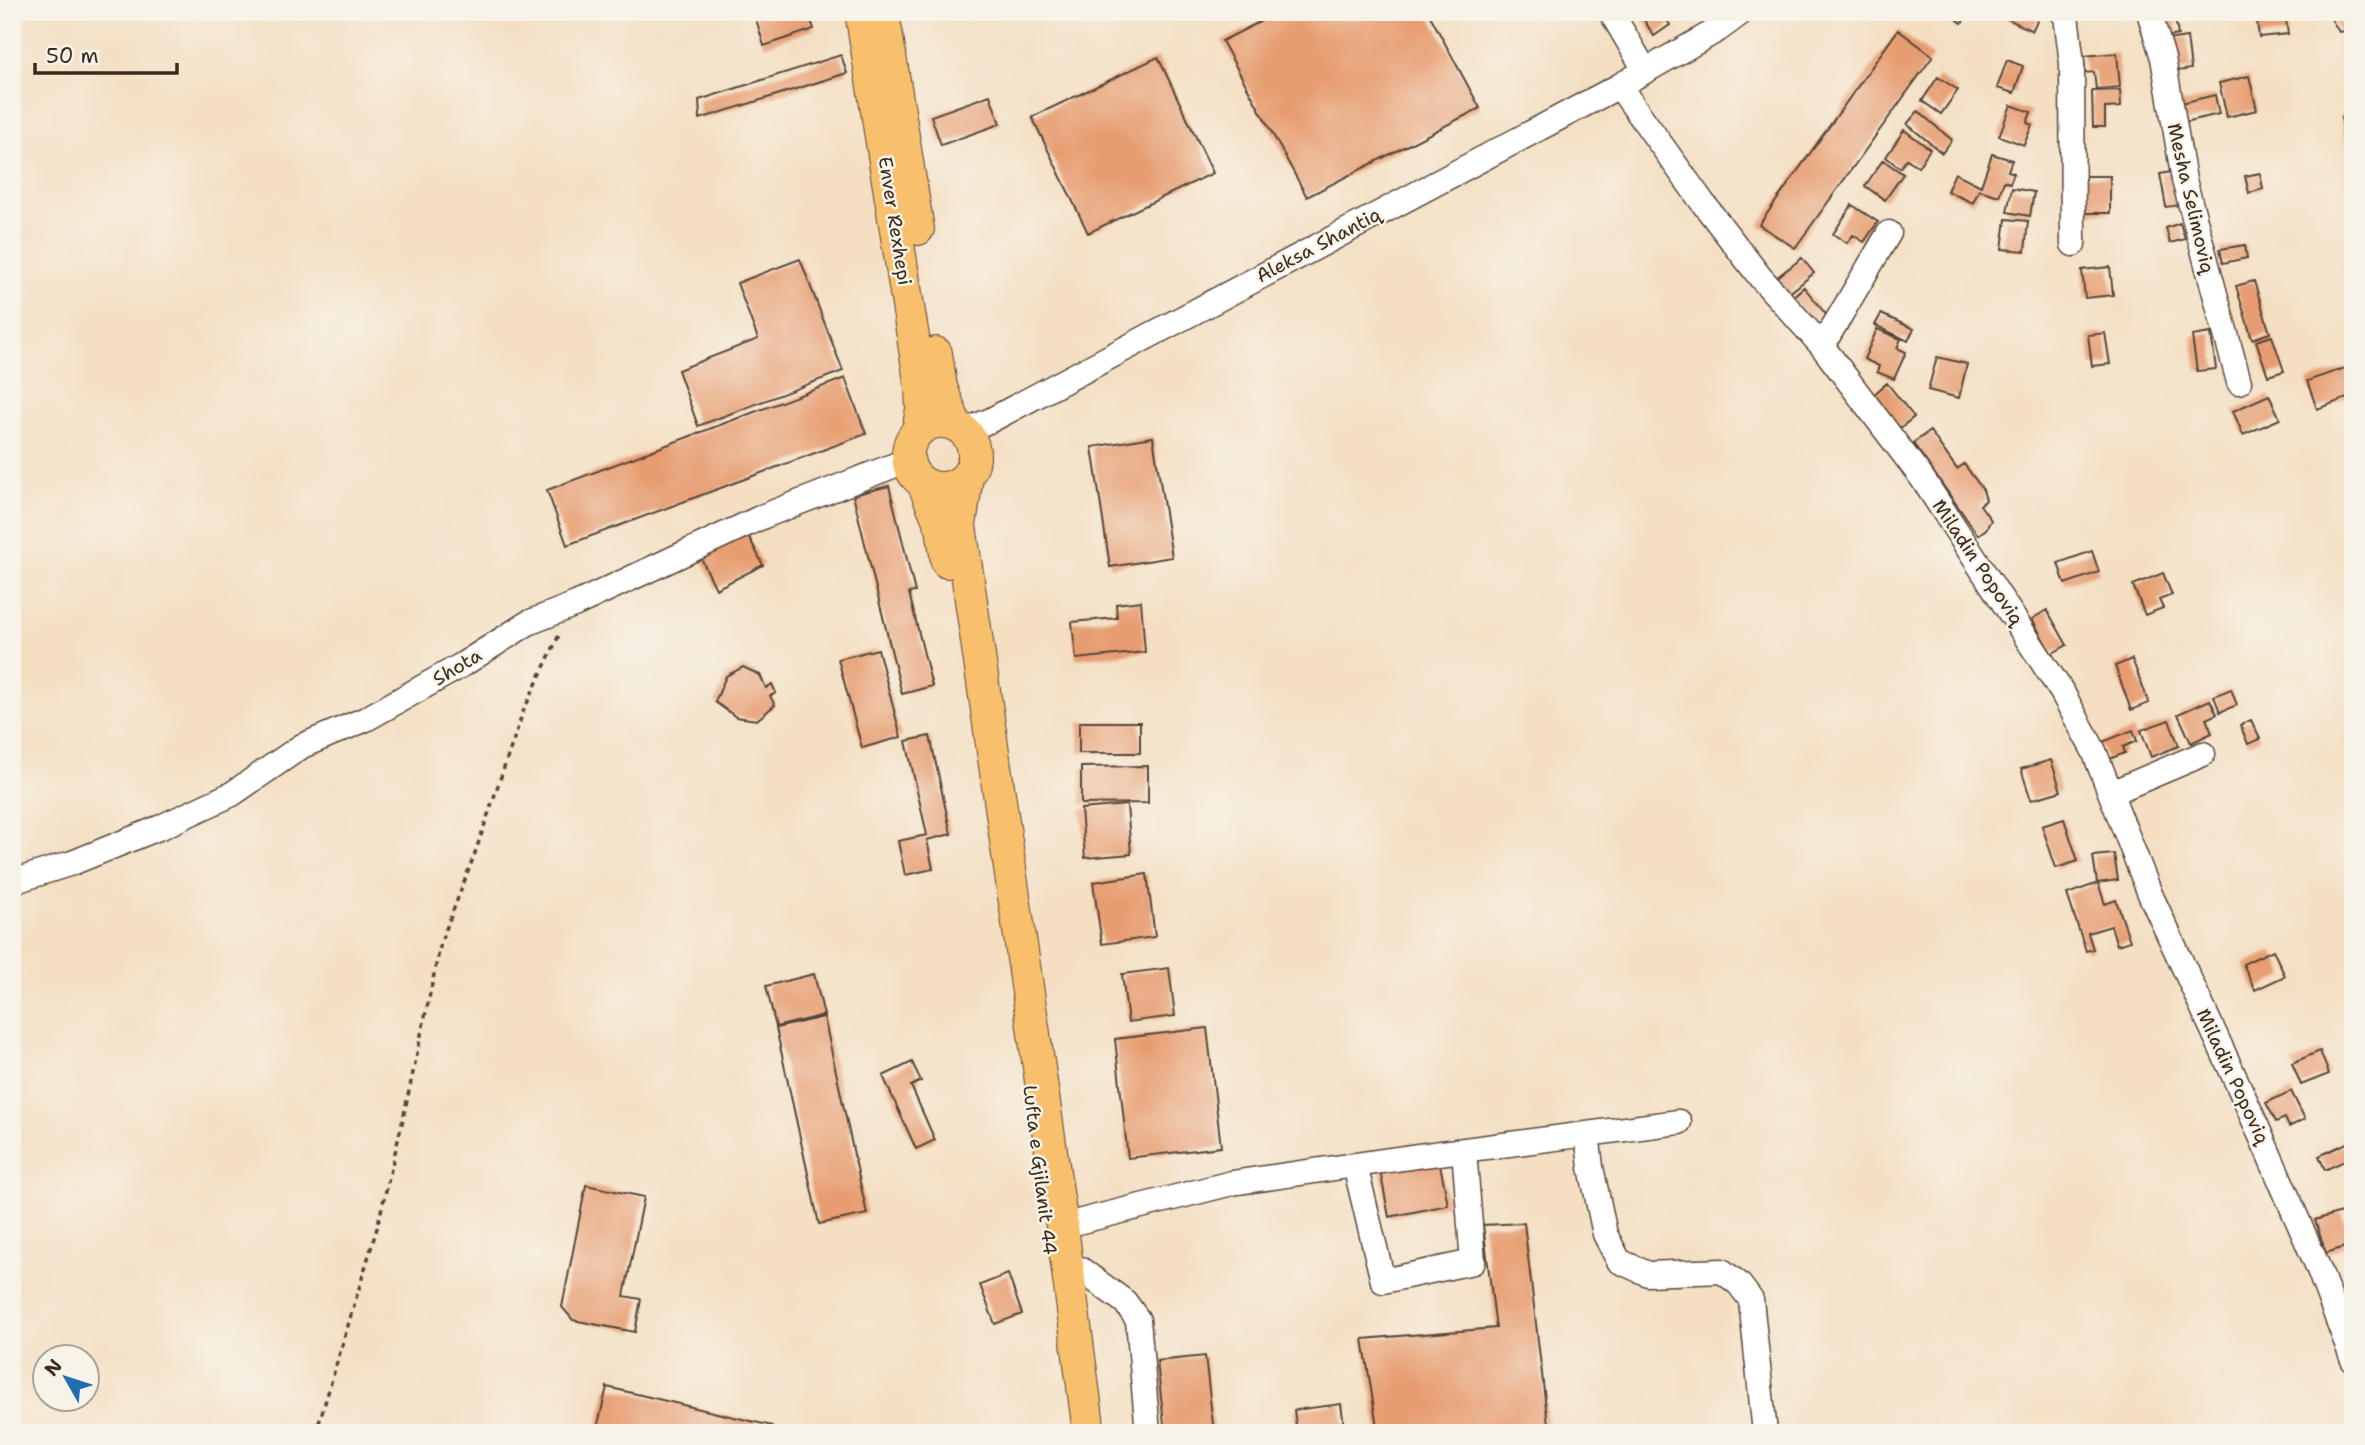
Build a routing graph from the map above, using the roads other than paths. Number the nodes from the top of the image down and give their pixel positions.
1 (861, 12) edge
2 (883, 12) edge
3 (1611, 12) edge
4 (1742, 12) edge
5 (2062, 12) edge
6 (2149, 12) edge
7 (1645, 70) junction
8 (1619, 86) junction
9 (1889, 233) dead end
10 (2073, 244) dead end
11 (1822, 346) junction
12 (2239, 382) dead end
13 (971, 429) junction
14 (918, 430) junction
15 (915, 472) junction
16 (967, 477) junction
17 (2203, 754) dead end
18 (2110, 793) junction
19 (12, 882) edge
20 (1679, 1122) dead end
21 (1587, 1134) junction
22 (1464, 1150) junction
23 (1355, 1165) junction
24 (1062, 1226) junction
25 (1067, 1264) junction
26 (2353, 1360) edge
27 (1074, 1433) edge
28 (1089, 1433) edge
29 (1148, 1433) edge
30 (1765, 1433) edge

1 - 14 main road, Enver Rexhepi
2 - 13 main road
3 - 7 street
4 - 7 street, Aleksa Shantiq
5 - 10 street
6 - 12 street, Mesha Selimoviq
7 - 8 street, Aleksa Shantiq
8 - 11 street, Miladin Popoviq
8 - 13 street, Aleksa Shantiq
9 - 11 street
11 - 18 street, Miladin Popoviq
13 - 14 main road
13 - 16 main road
14 - 15 main road
15 - 16 main road
15 - 19 street, Shota
15 - 27 main road, Lufta e Gjilanit 44
16 - 24 main road
17 - 18 street
18 - 26 street, Miladin Popoviq
20 - 21 street
21 - 22 street
21 - 30 street
22 - 23 street
22 - 23 street
23 - 24 street
24 - 25 main road
25 - 28 main road
25 - 29 street

